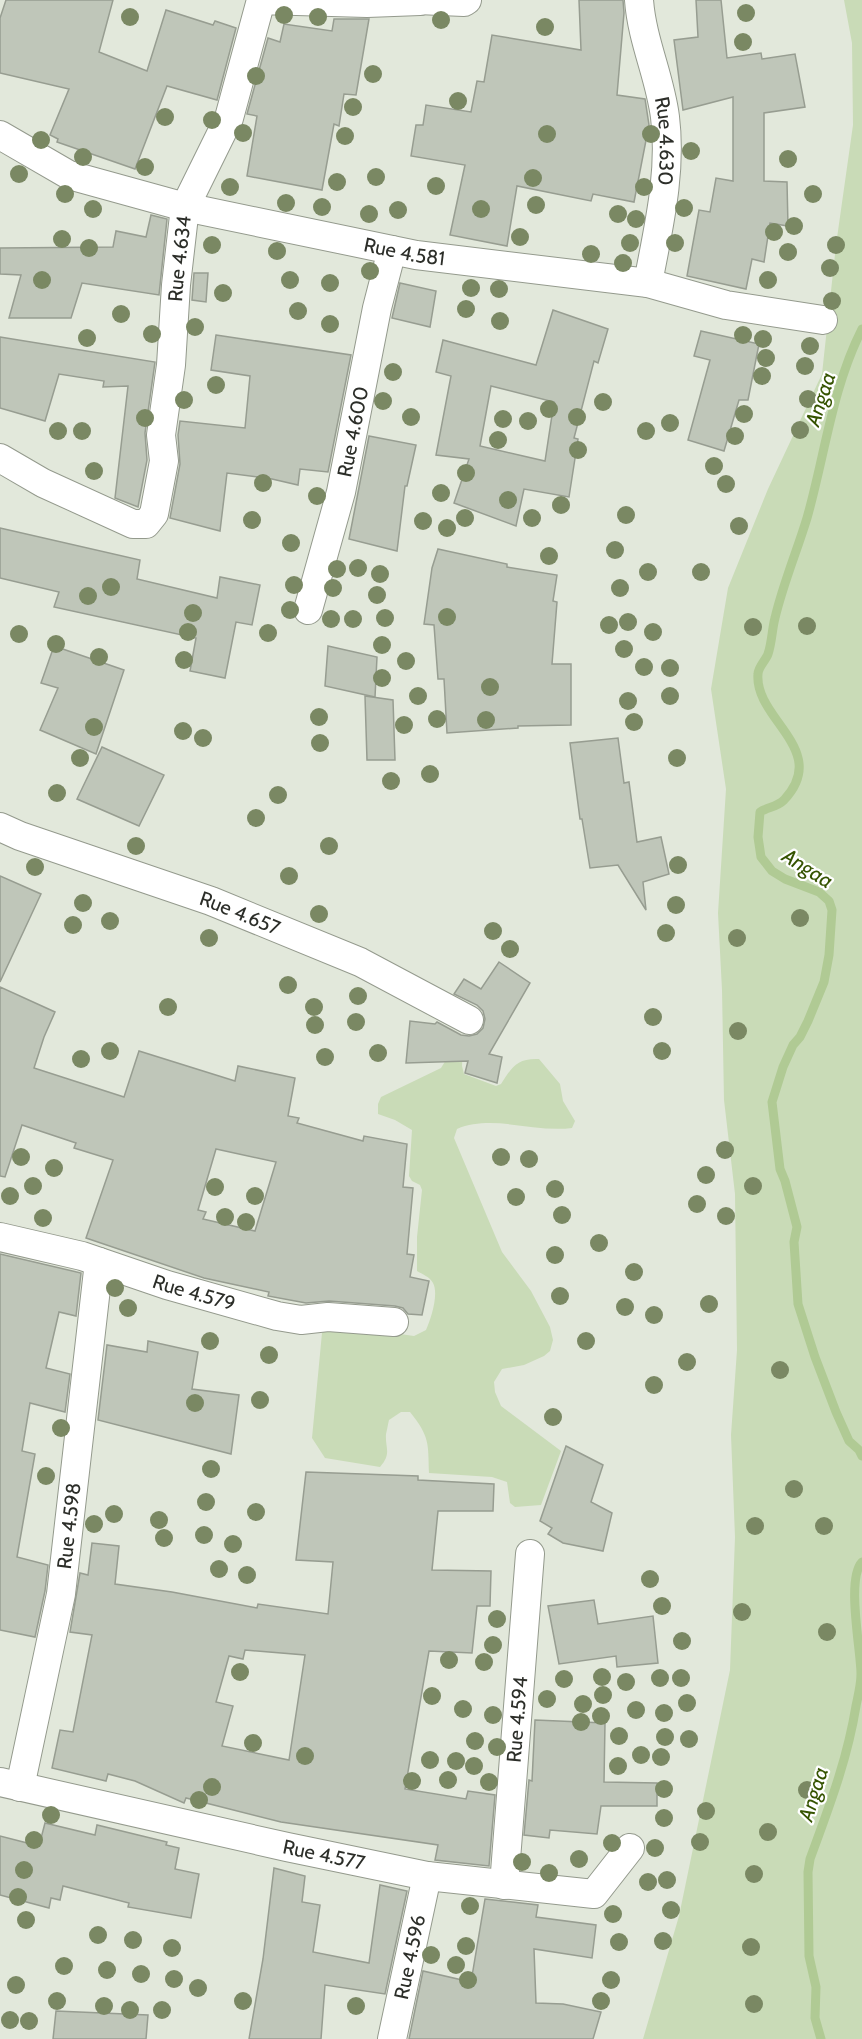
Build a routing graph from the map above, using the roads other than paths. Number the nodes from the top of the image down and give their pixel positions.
1 (467, 0) edge
2 (639, 0) edge
3 (419, 1) edge
4 (0, 135) edge
5 (185, 207) junction
6 (392, 250) junction
7 (648, 283) junction
8 (823, 320) dead end
9 (0, 458) edge
10 (308, 610) dead end
11 (0, 828) edge
12 (469, 1020) dead end
13 (0, 1237) edge
14 (99, 1262) junction
15 (394, 1322) dead end
16 (530, 1554) dead end
17 (10, 1784) edge
18 (630, 1848) dead end
19 (427, 1876) junction
20 (504, 1884) junction
21 (392, 2039) edge

1 - 3 street
2 - 7 street, Rue 4.630
3 - 5 street, Rue 4.634
4 - 5 street, Rue 4.581
5 - 6 street, Rue 4.581
5 - 9 street, Rue 4.634
6 - 7 street, Rue 4.581
6 - 10 street, Rue 4.600
7 - 8 street, Rue 4.581
11 - 12 street, Rue 4.657
13 - 14 street, Rue 4.579
14 - 15 street, Rue 4.579
14 - 17 street, Rue 4.598
16 - 20 street, Rue 4.594
17 - 19 street, Rue 4.577
18 - 20 street, Rue 4.577
19 - 20 street, Rue 4.577
19 - 21 street, Rue 4.596

